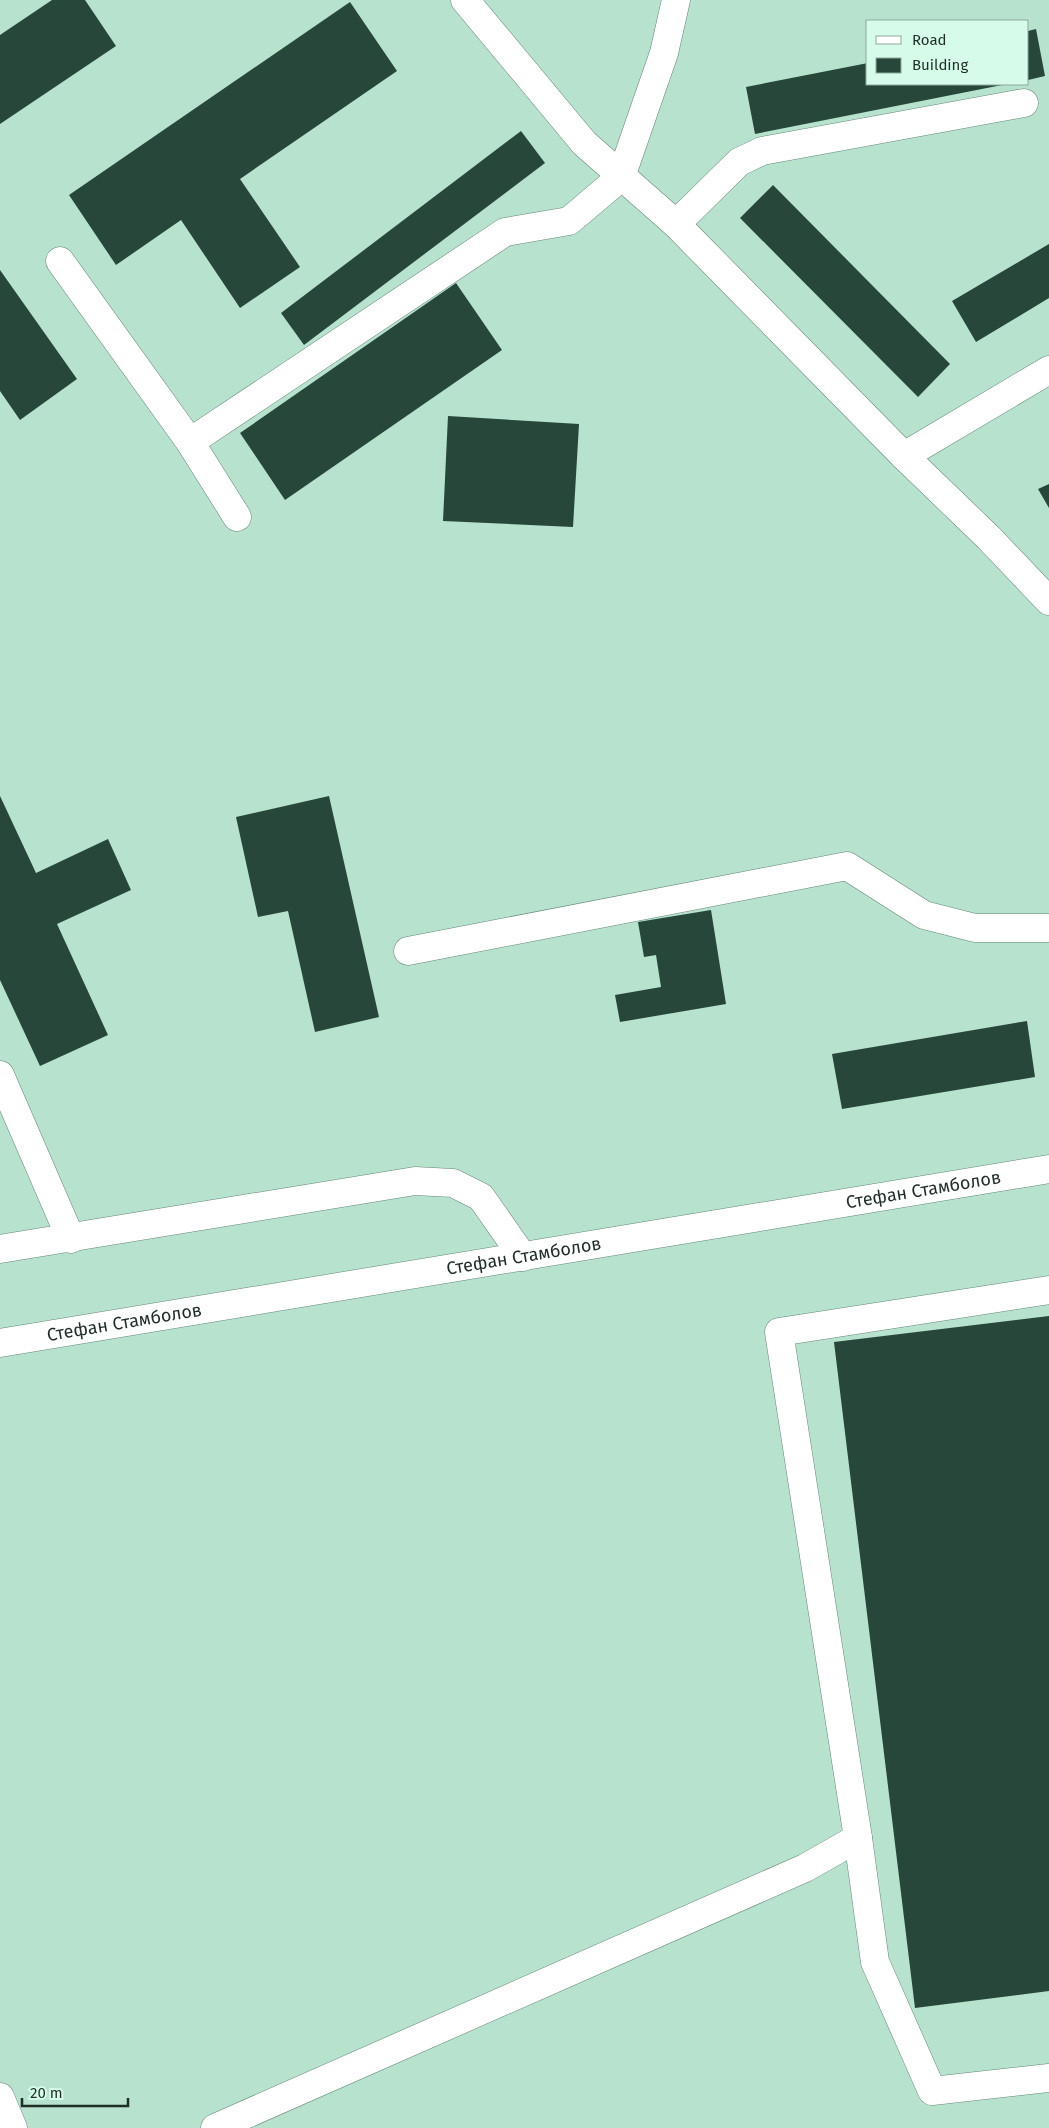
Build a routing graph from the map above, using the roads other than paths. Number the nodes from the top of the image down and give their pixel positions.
1 (465, 0) edge
2 (676, 0) edge
3 (1024, 103) dead end
4 (621, 177) junction
5 (676, 224) junction
6 (60, 261) dead end
7 (1049, 370) edge
8 (190, 442) junction
9 (904, 456) junction
10 (237, 517) dead end
11 (1049, 601) edge
12 (1049, 928) edge
13 (408, 951) dead end
14 (0, 1075) edge
15 (1049, 1169) edge
16 (71, 1238) junction
17 (0, 1249) edge
18 (523, 1257) junction
19 (1049, 1290) edge
20 (0, 1343) edge
21 (858, 1838) junction
22 (1049, 2078) edge
23 (0, 2097) edge
24 (13, 2128) edge
25 (215, 2128) edge

1 - 4 street
2 - 4 street
3 - 5 street
4 - 5 street
4 - 8 street
5 - 9 street
6 - 8 street
7 - 9 street
8 - 10 street
9 - 11 street
12 - 13 street
14 - 16 street
15 - 18 street, Стефан Стамболов
16 - 17 street
16 - 18 street
18 - 20 street, Стефан Стамболов
19 - 21 street
21 - 22 street
21 - 25 street
23 - 24 street

